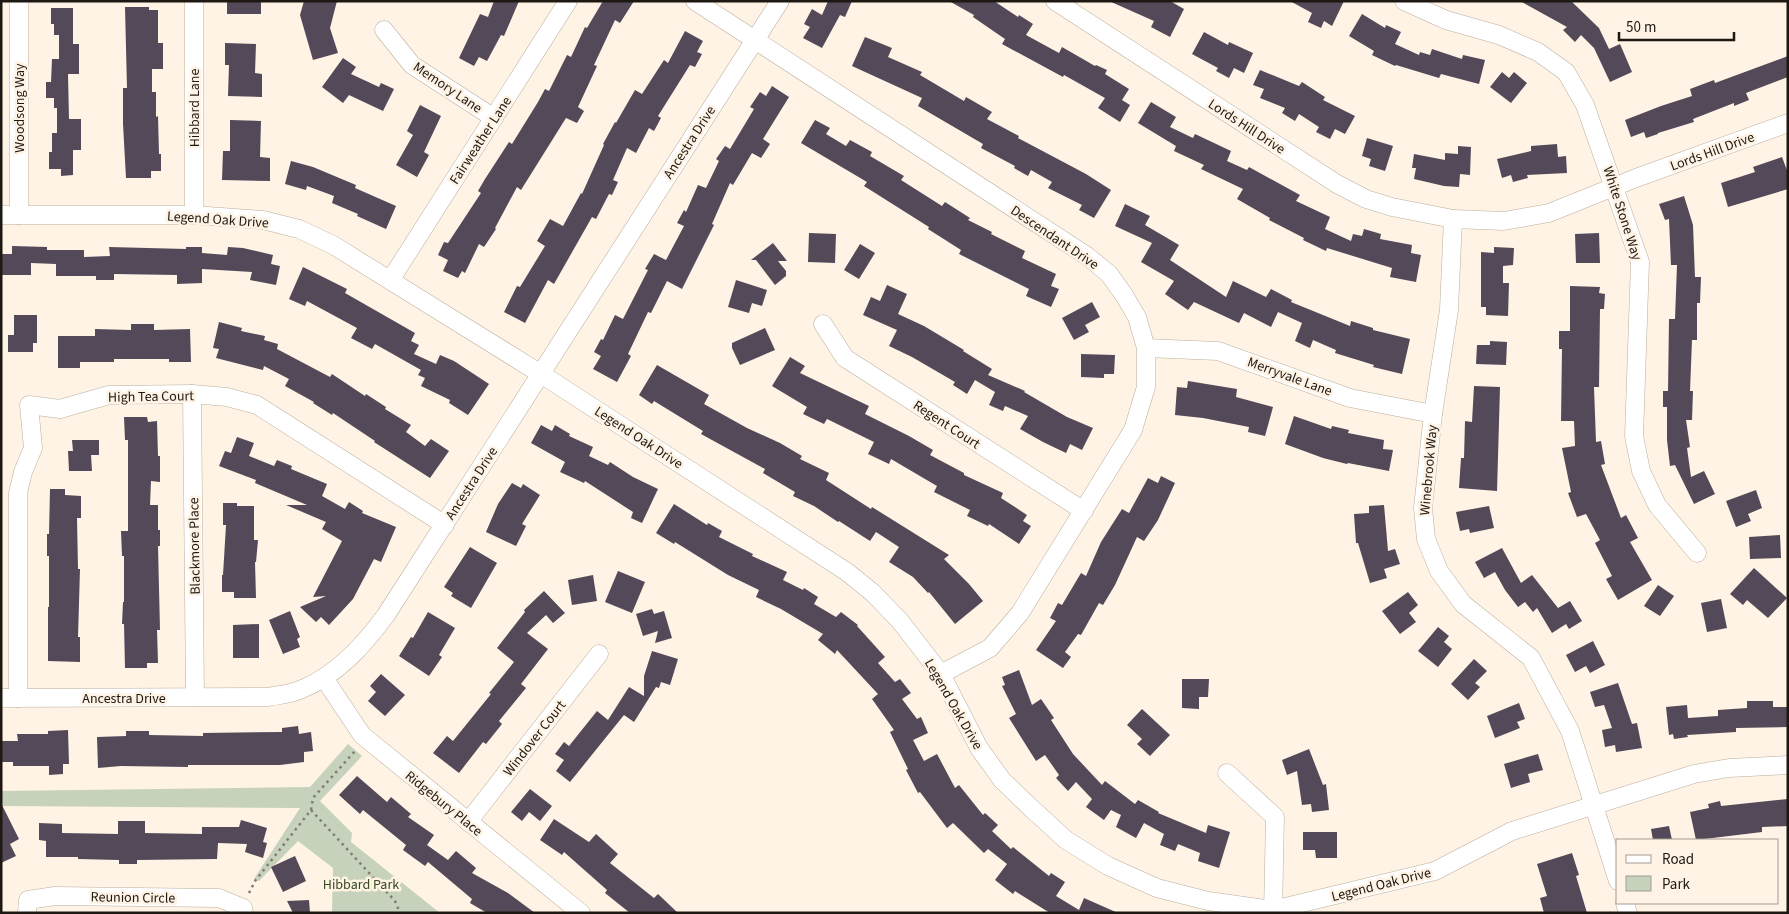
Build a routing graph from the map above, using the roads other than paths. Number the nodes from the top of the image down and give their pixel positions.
1 (19, 1) edge
2 (194, 1) edge
3 (568, 1) edge
4 (695, 1) edge
5 (780, 1) edge
6 (1055, 1) edge
7 (1404, 1) edge
8 (384, 30) dead end
9 (755, 39) junction
10 (494, 118) junction
11 (1788, 123) edge
12 (1615, 187) junction
13 (1, 215) edge
14 (19, 215) junction
15 (194, 215) junction
16 (1453, 219) junction
17 (391, 279) junction
18 (822, 324) dead end
19 (1146, 348) junction
20 (541, 374) junction
21 (192, 394) junction
22 (1433, 414) junction
23 (1084, 511) junction
24 (445, 525) junction
25 (1696, 553) dead end
26 (599, 654) dead end
27 (941, 674) junction
28 (324, 678) junction
29 (10, 698) edge
30 (195, 698) junction
31 (1788, 765) edge
32 (1228, 773) dead end
33 (1593, 806) junction
34 (468, 822) junction
35 (1616, 874) edge
36 (243, 910) edge
37 (1273, 911) edge
38 (27, 913) edge
39 (581, 913) edge

1 - 14 street, Woodsong Way
2 - 15 street, Hibbard Lane
3 - 10 street, Fairweather Lane
4 - 9 street, Descendant Drive
5 - 9 street, Ancestra Drive
6 - 16 street, Lords Hill Drive
7 - 12 street, White Stone Way
8 - 10 street, Memory Lane
9 - 19 street, Descendant Drive
9 - 20 street, Ancestra Drive
10 - 17 street, Fairweather Lane
11 - 12 street, Lords Hill Drive
12 - 16 street
12 - 25 street, White Stone Way
13 - 14 street, Legend Oak Drive
14 - 15 street, Legend Oak Drive
15 - 17 street, Legend Oak Drive
16 - 22 street, Winebrook Way
17 - 20 street, Legend Oak Drive
18 - 23 street, Regent Court
19 - 22 street, Merryvale Lane
19 - 23 street, Descendant Drive
20 - 24 street, Ancestra Drive
20 - 27 street, Legend Oak Drive
21 - 24 street, High Tea Court
21 - 29 street, High Tea Court
21 - 30 street, Blackmore Place
22 - 33 street, Winebrook Way
23 - 27 street, Descendant Drive
24 - 28 street, Ancestra Drive
26 - 34 street, Windover Court
27 - 37 street, Legend Oak Drive
28 - 30 street, Ancestra Drive
28 - 34 street, Ridgebury Place
29 - 30 street, Ancestra Drive
31 - 33 street, Legend Oak Drive
32 - 37 street
33 - 35 street, Winebrook Way
33 - 37 street, Legend Oak Drive
34 - 39 street, Ridgebury Place
36 - 38 street, Reunion Circle

